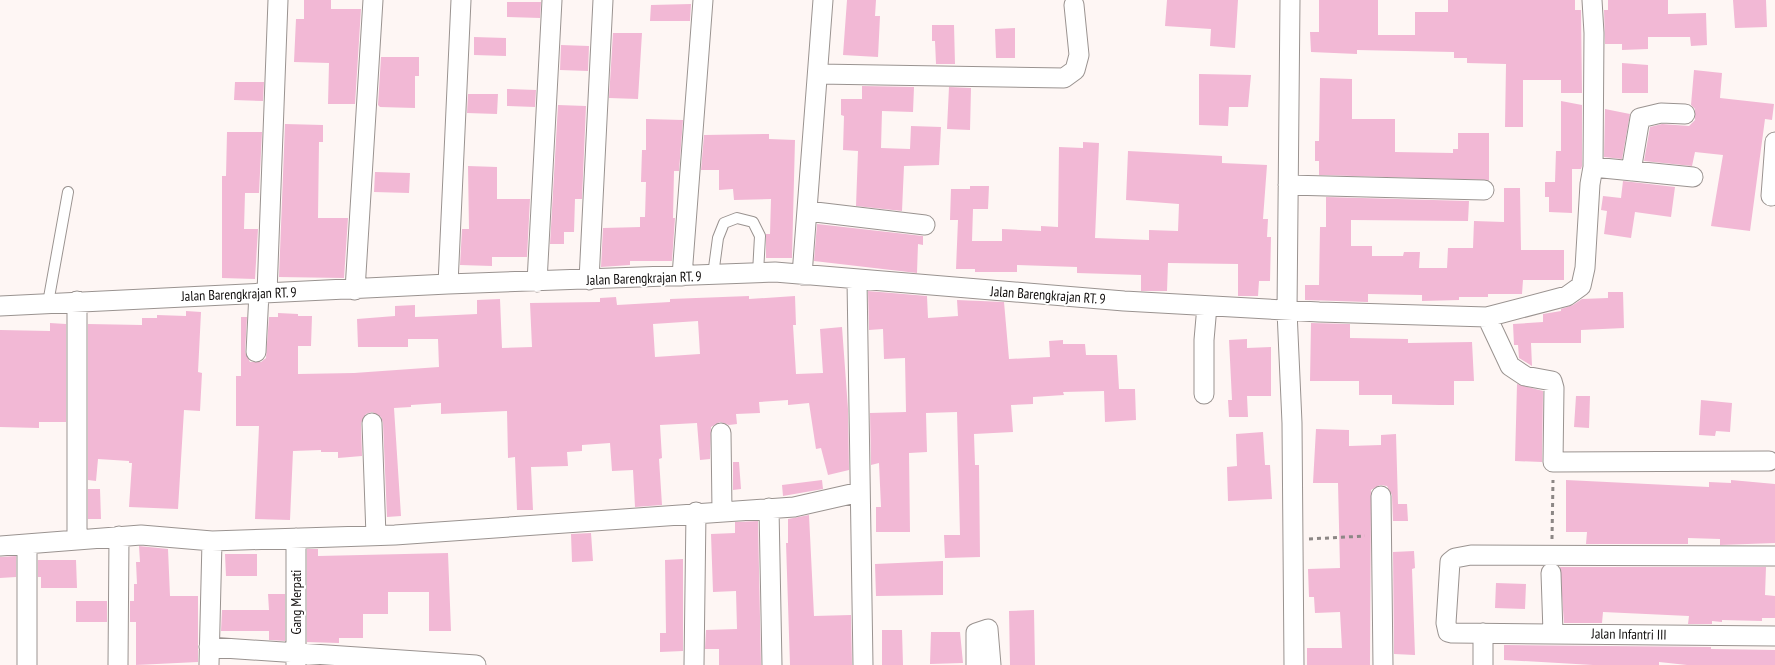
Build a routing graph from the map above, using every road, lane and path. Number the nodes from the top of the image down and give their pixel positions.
1 (278, 0) edge
2 (373, 0) edge
3 (461, 0) edge
4 (552, 0) edge
5 (603, 0) edge
6 (703, 0) edge
7 (824, 0) edge
8 (1290, 0) edge
9 (1592, 0) edge
10 (1074, 5) dead end
11 (818, 74) junction
12 (1685, 114) dead end
13 (1775, 142) edge
14 (1594, 167) junction
15 (1631, 171) junction
16 (1693, 177) dead end
17 (1288, 185) junction
18 (1484, 190) dead end
19 (68, 192) dead end
20 (1772, 196) dead end
21 (807, 211) junction
22 (925, 225) dead end
23 (758, 273) junction
24 (713, 275) junction
25 (802, 275) junction
26 (682, 276) junction
27 (589, 280) junction
28 (857, 280) junction
29 (536, 282) junction
30 (448, 284) junction
31 (355, 290) junction
32 (263, 293) junction
33 (77, 301) junction
34 (48, 303) junction
35 (0, 306) edge
36 (1206, 306) junction
37 (1287, 311) junction
38 (1487, 317) junction
39 (256, 352) dead end
40 (1204, 394) dead end
41 (372, 422) dead end
42 (721, 433) dead end
43 (1773, 459) edge
44 (1553, 462) junction
45 (860, 492) junction
46 (1381, 496) dead end
47 (769, 508) junction
48 (722, 511) junction
49 (696, 512) junction
50 (119, 536) junction
51 (376, 536) junction
52 (1382, 536) junction
53 (296, 538) junction
54 (1293, 539) junction
55 (77, 540) junction
56 (212, 541) junction
57 (27, 544) junction
58 (0, 546) edge
59 (1552, 554) junction
60 (1775, 556) edge
61 (1551, 574) dead end
62 (1483, 632) junction
63 (1553, 633) junction
64 (1775, 636) edge
65 (209, 656) edge
66 (296, 659) edge
67 (394, 662) edge
68 (26, 665) edge
69 (118, 665) edge
70 (476, 665) edge
71 (694, 665) edge
72 (772, 665) edge
73 (863, 665) edge
74 (976, 665) edge
75 (991, 665) edge
76 (1294, 665) edge
77 (1383, 665) edge
78 (1483, 665) edge

1 - 32 street
2 - 31 street
3 - 30 street
4 - 29 street
5 - 27 street
6 - 26 street
7 - 11 street
8 - 17 street
9 - 14 street, Jalan Barengkrajan RT. 9
10 - 11 street
11 - 21 street
12 - 15 street
13 - 20 street
14 - 15 street
14 - 38 street, Jalan Barengkrajan RT. 9
15 - 16 street
17 - 18 street
17 - 37 street
19 - 34 lane
21 - 22 street
21 - 25 street
23 - 24 street, Jalan Barengkrajan RT. 9
23 - 24 lane
23 - 25 street, Jalan Barengkrajan RT. 9
24 - 26 street, Jalan Barengkrajan RT. 9
25 - 28 street, Jalan Barengkrajan RT. 9
26 - 27 street, Jalan Barengkrajan RT. 9
27 - 29 street, Jalan Barengkrajan RT. 9
28 - 36 street, Jalan Barengkrajan RT. 9
28 - 45 street
29 - 30 street, Jalan Barengkrajan RT. 9
30 - 31 street, Jalan Barengkrajan RT. 9
31 - 32 street, Jalan Barengkrajan RT. 9
32 - 33 street, Jalan Barengkrajan RT. 9
32 - 39 street
33 - 34 street, Jalan Barengkrajan RT. 9
33 - 55 street
34 - 35 street, Jalan Barengkrajan RT. 9
36 - 37 street, Jalan Barengkrajan RT. 9
36 - 40 street
37 - 38 street, Jalan Barengkrajan RT. 9
37 - 54 street
38 - 44 street
41 - 51 street
42 - 48 street
43 - 44 street
44 - 59 path
45 - 47 street
45 - 73 street
46 - 52 street
47 - 48 street
47 - 72 street
48 - 49 street
49 - 51 street
49 - 71 street
50 - 55 street
50 - 56 street
50 - 69 street
51 - 53 street
52 - 54 path
52 - 77 street
53 - 56 street
53 - 66 street, Gang Merpati
54 - 76 street
55 - 57 street
56 - 65 street
57 - 58 street
57 - 68 street
59 - 60 street
59 - 62 street, Jalan Infantri III
61 - 63 street
62 - 63 street, Jalan Infantri III
62 - 78 street
63 - 64 street, Jalan Infantri III
65 - 66 street
66 - 67 street
67 - 70 street
74 - 75 street

